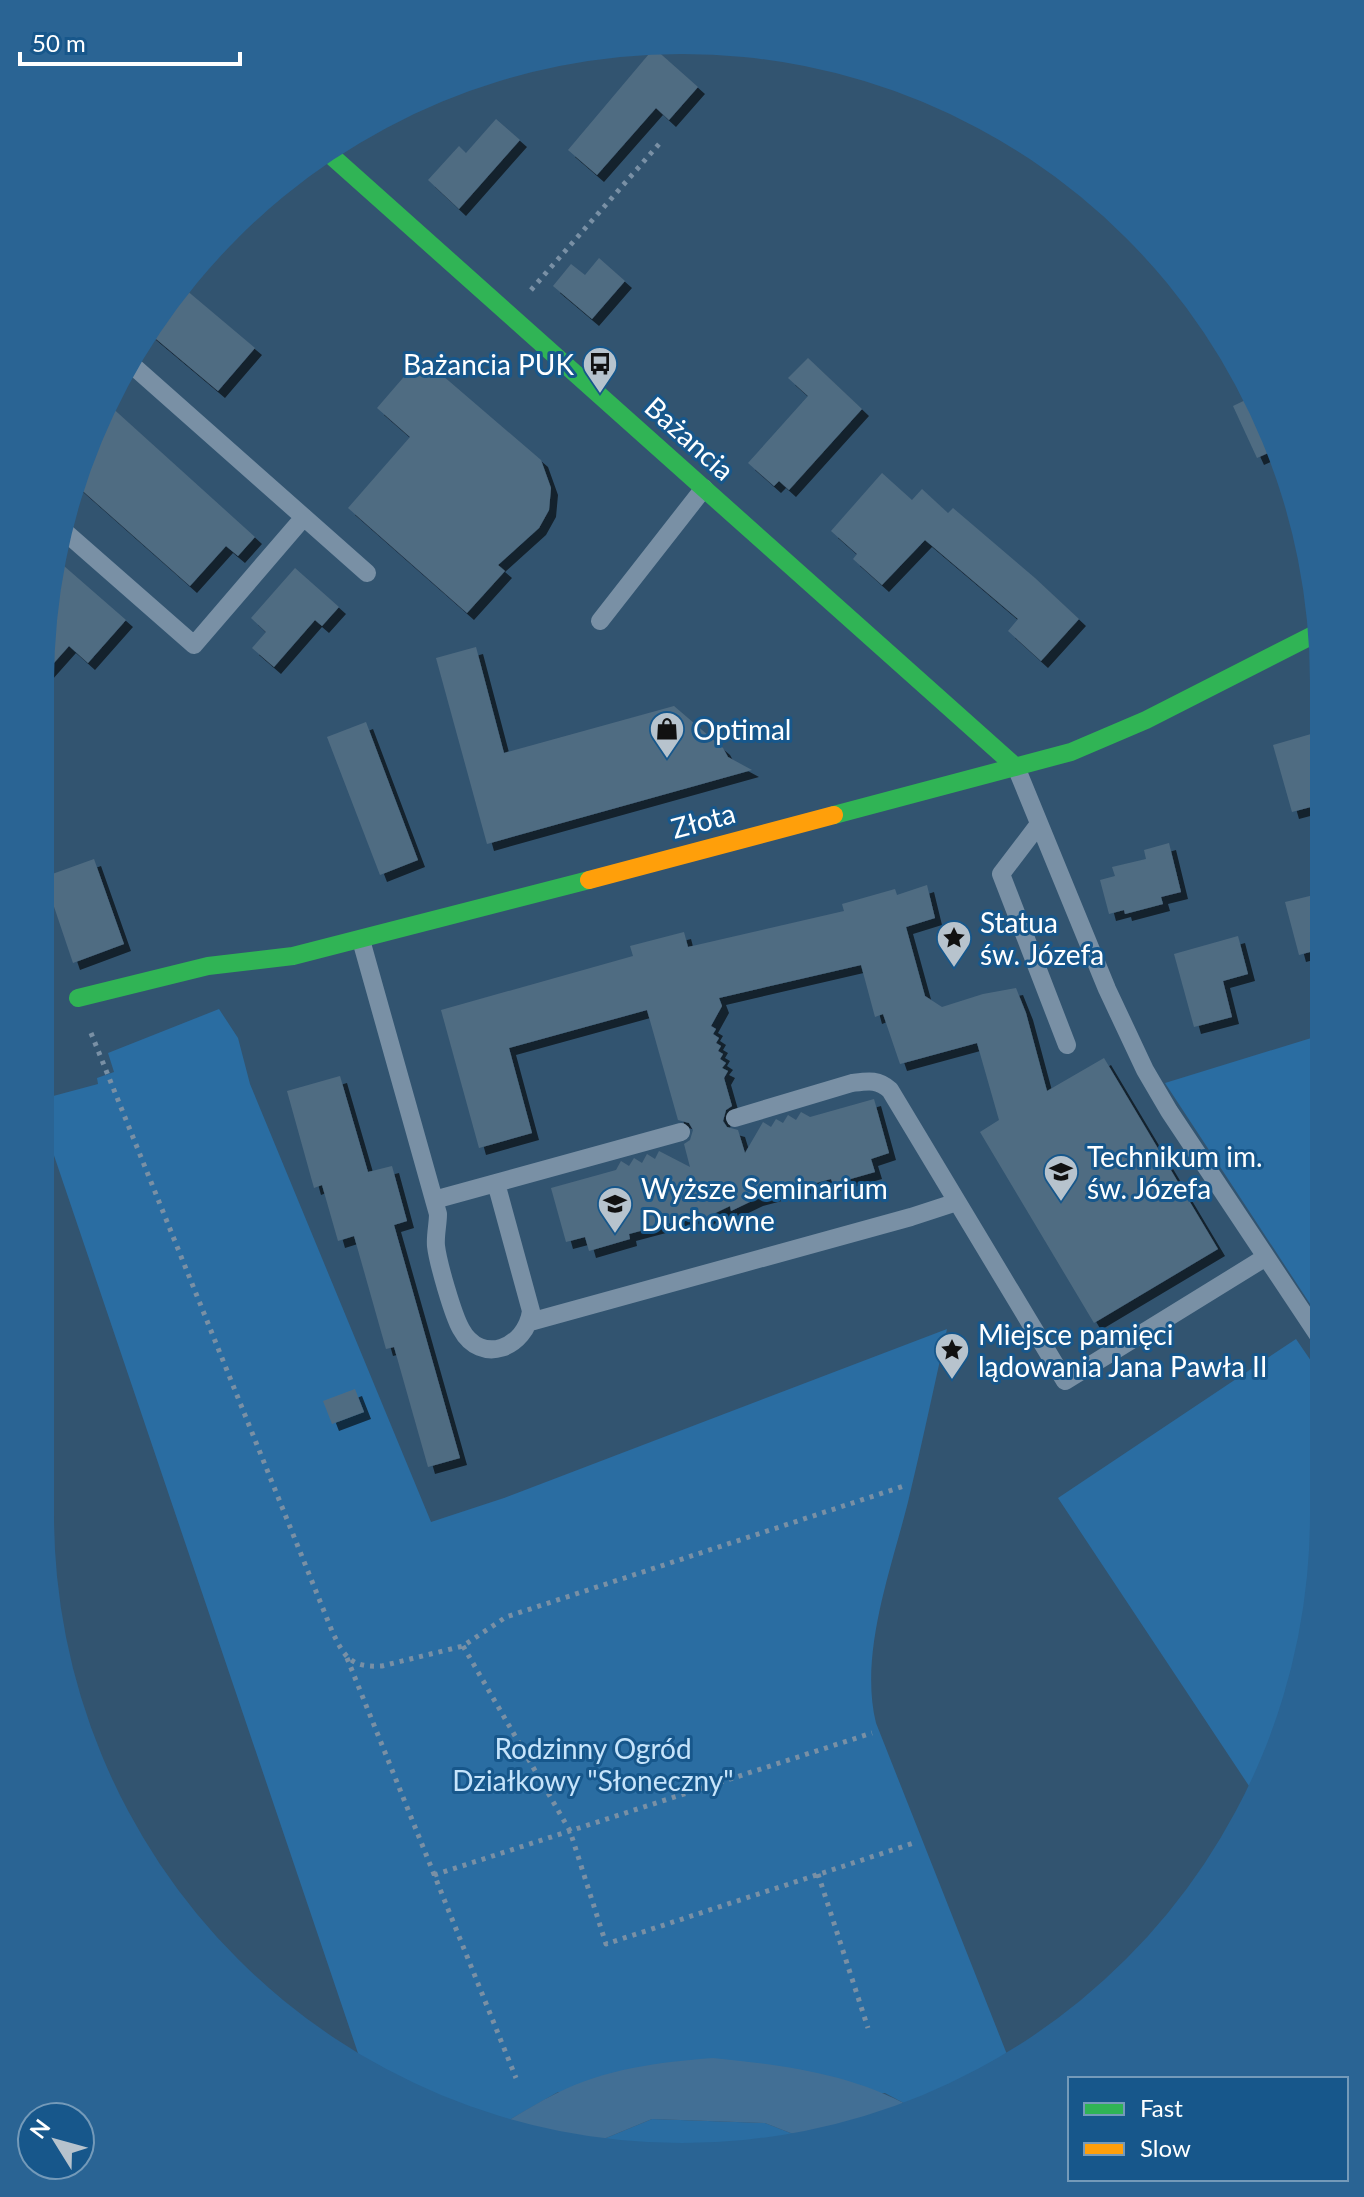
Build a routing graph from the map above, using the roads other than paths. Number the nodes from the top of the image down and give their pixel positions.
1 (335, 159) edge
2 (137, 369) edge
3 (704, 488) junction
4 (304, 517) junction
5 (71, 537) edge
6 (367, 573) dead end
7 (600, 621) dead end
8 (1309, 637) edge
9 (1016, 767) junction
10 (1039, 824) junction
11 (361, 940) junction
12 (78, 998) road end
13 (1067, 1045) dead end
14 (735, 1118) dead end
15 (681, 1132) dead end
16 (496, 1183) junction
17 (434, 1200) junction
18 (957, 1202) junction
19 (1266, 1257) junction
20 (530, 1322) junction
21 (1310, 1323) edge

1 - 3 street, Bażancia
2 - 4 lane
3 - 7 lane
3 - 9 street, Bażancia
4 - 5 lane
4 - 6 lane
8 - 9 street, Złota
9 - 10 lane
9 - 11 street, Złota
10 - 13 lane
10 - 19 lane
11 - 12 street, Złota
11 - 17 lane
14 - 18 lane
15 - 16 lane
16 - 17 lane
16 - 20 lane
17 - 20 lane
18 - 19 lane
18 - 20 lane
19 - 21 lane

